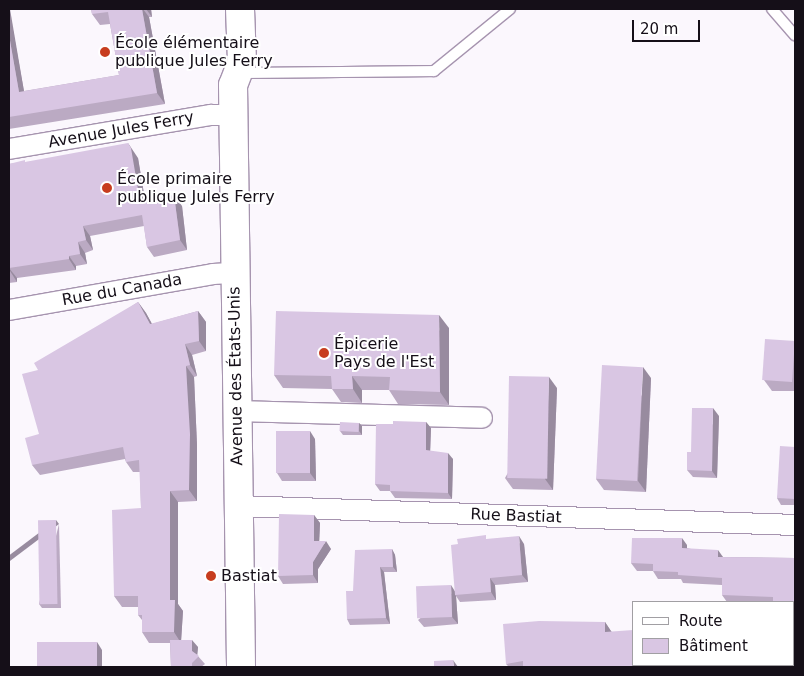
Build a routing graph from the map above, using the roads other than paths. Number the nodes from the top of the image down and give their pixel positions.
1 (222, 9) edge
2 (240, 9) edge
3 (510, 9) edge
4 (772, 9) edge
5 (795, 35) edge
6 (241, 79) junction
7 (234, 115) junction
8 (9, 149) edge
9 (235, 273) junction
10 (9, 310) edge
11 (236, 411) junction
12 (482, 418) dead end
13 (238, 506) junction
14 (795, 526) edge
15 (241, 667) edge

1 - 6 main road, Avenue des États-Unis
2 - 6 main road, Avenue des États-Unis
3 - 6 lane
4 - 5 lane
6 - 7 main road, Avenue des États-Unis
7 - 8 street, Avenue Jules Ferry
7 - 9 main road, Avenue des États-Unis
9 - 10 street, Rue du Canada
9 - 11 main road, Avenue des États-Unis
11 - 12 street
11 - 13 main road, Avenue des États-Unis
13 - 14 street, Rue Bastiat
13 - 15 main road, Avenue des États-Unis

